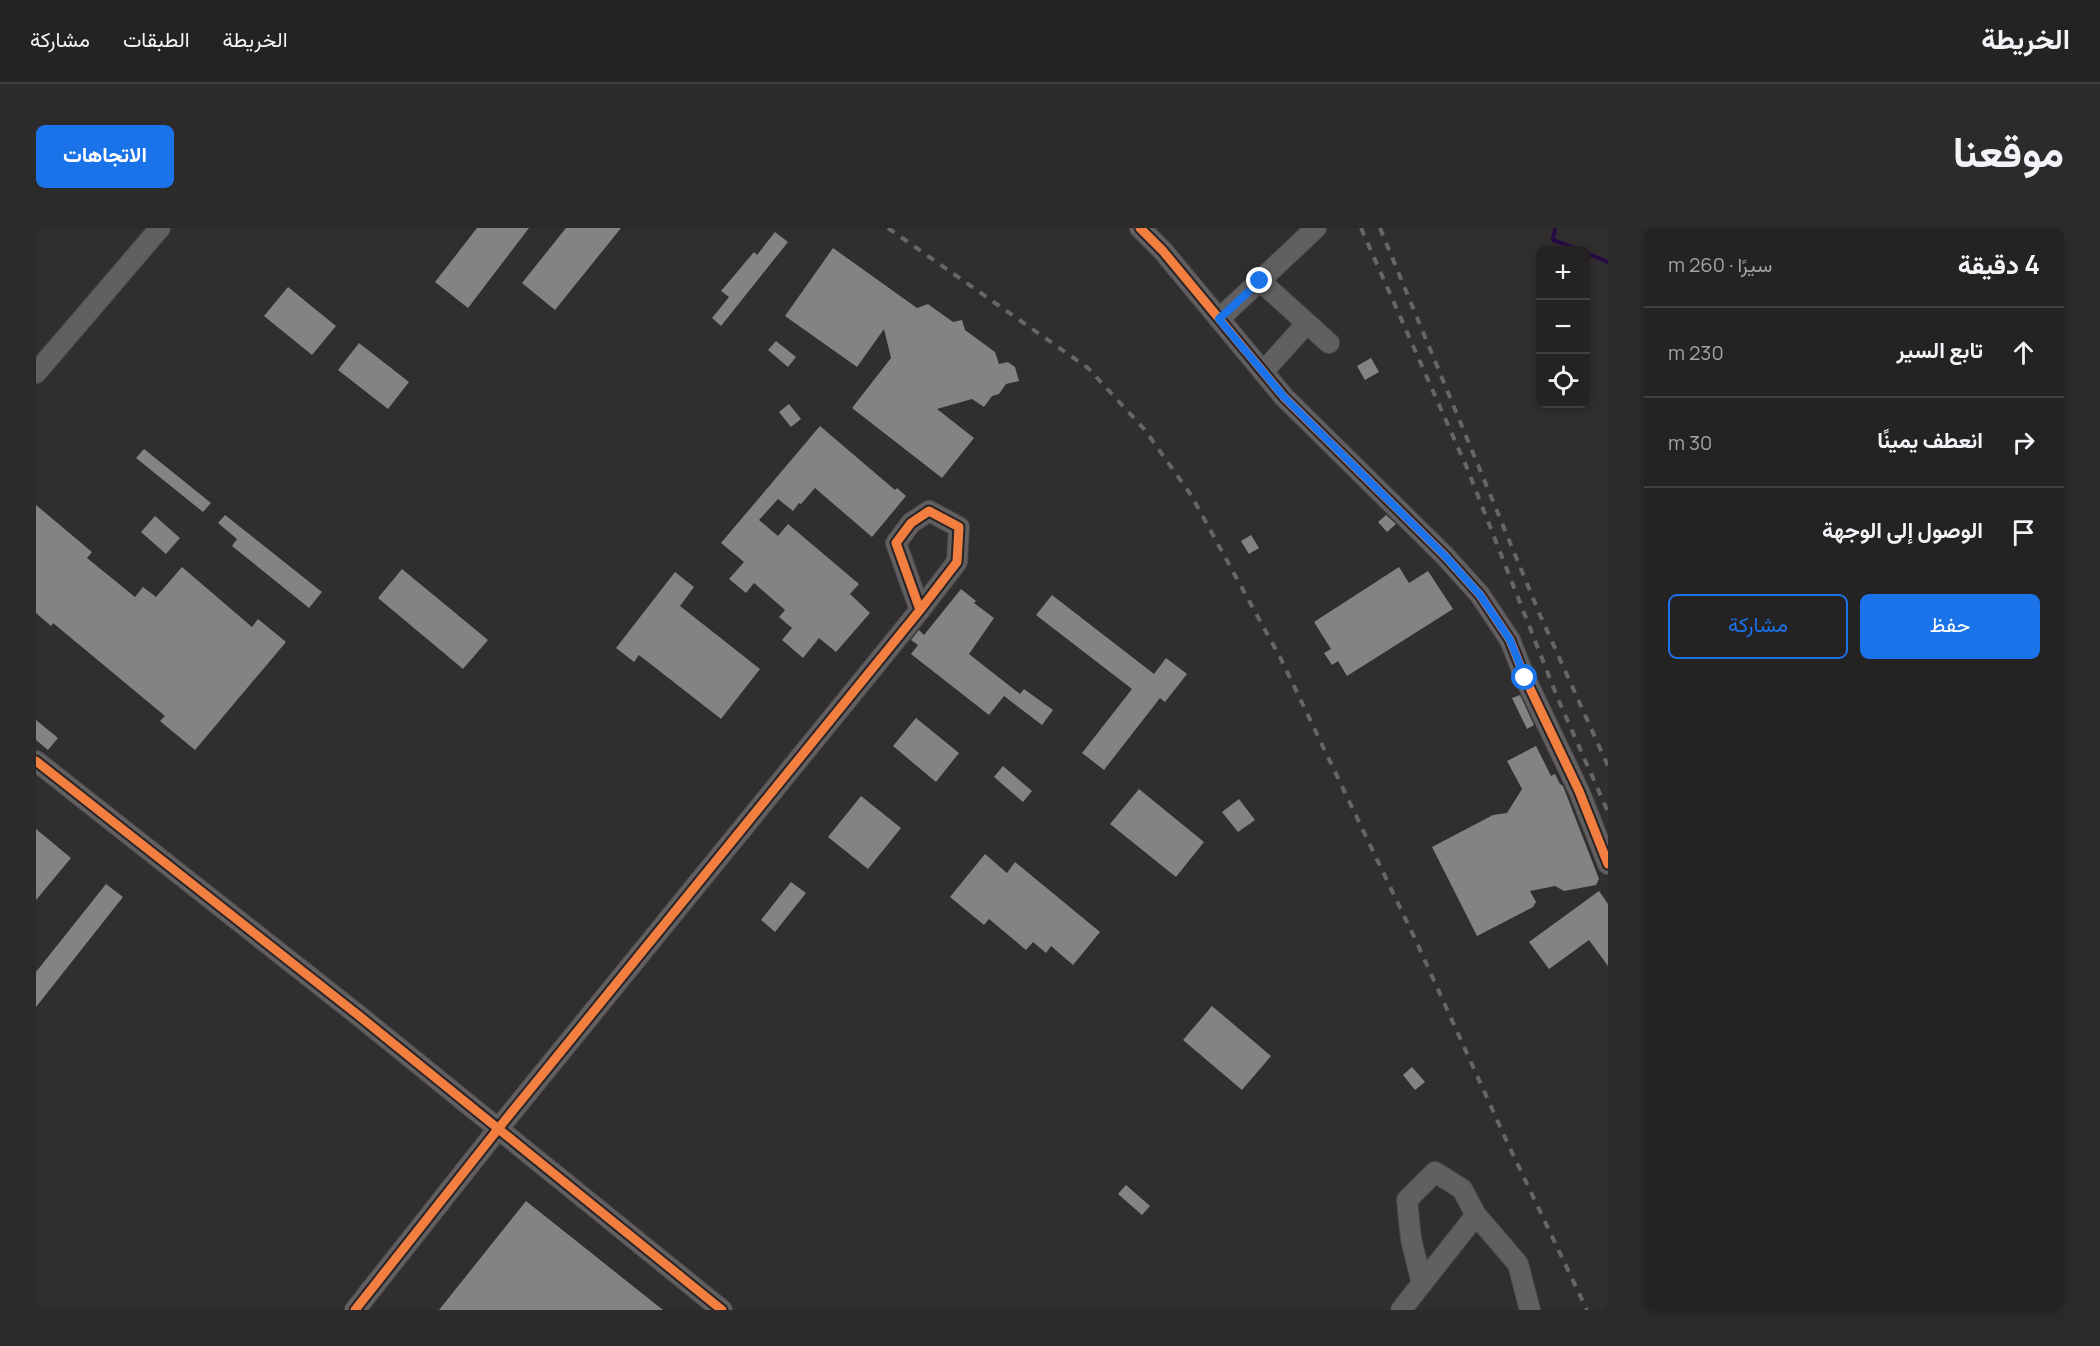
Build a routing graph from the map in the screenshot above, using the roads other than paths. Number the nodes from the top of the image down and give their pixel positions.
1 (160, 228) edge
2 (1140, 228) edge
3 (1316, 228) edge
4 (1260, 281) junction
5 (1219, 319) junction
6 (1307, 323) junction
7 (1329, 343) dead end
8 (1263, 372) junction
9 (36, 373) edge
10 (920, 610) junction
11 (36, 761) edge
12 (1608, 864) edge
13 (498, 1129) junction
14 (1476, 1215) junction
15 (1422, 1284) junction
16 (355, 1310) edge
17 (722, 1310) edge
18 (1401, 1310) edge
19 (1530, 1310) edge

1 - 9 street
2 - 5 street
3 - 4 street
4 - 5 street
4 - 6 street
5 - 8 street
6 - 7 street
6 - 8 street
8 - 12 street
10 - 10 street
10 - 13 street
11 - 13 street
13 - 16 street
13 - 17 street
14 - 15 street
14 - 15 street
14 - 19 street
15 - 18 street

